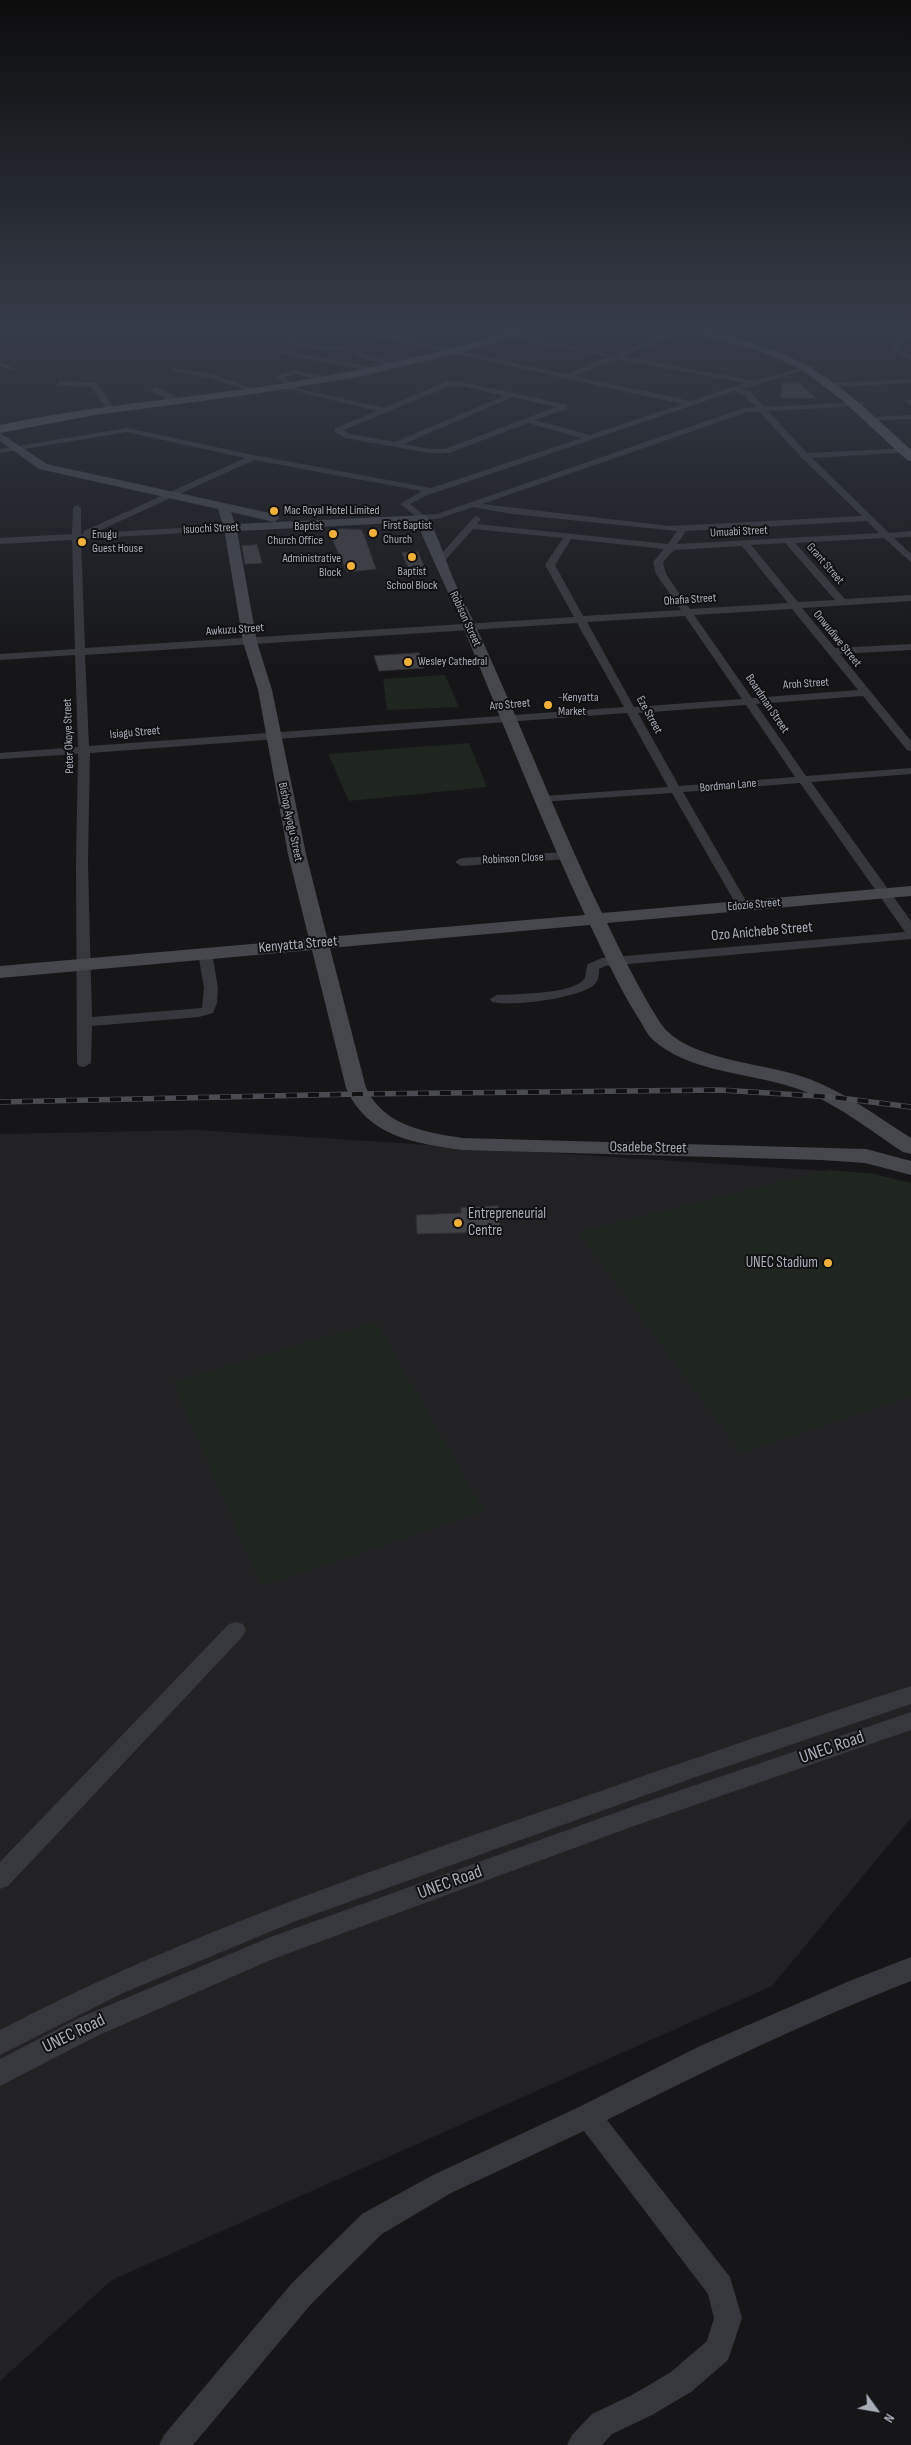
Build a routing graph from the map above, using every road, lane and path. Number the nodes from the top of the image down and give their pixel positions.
1 (11, 444) edge
2 (39, 444) edge
3 (194, 444) edge
4 (398, 444) edge
5 (465, 444) edge
6 (574, 444) edge
7 (647, 444) edge
8 (794, 444) edge
9 (17, 448) junction
10 (908, 449) edge
11 (0, 451) edge
12 (805, 456) junction
13 (253, 457) junction
14 (509, 466) junction
15 (549, 477) junction
16 (433, 491) junction
17 (170, 496) junction
18 (475, 505) junction
19 (223, 507) junction
20 (487, 507) junction
21 (77, 508) dead end
22 (422, 518) junction
23 (870, 518) junction
24 (307, 524) junction
25 (471, 526) junction
26 (230, 528) junction
27 (683, 528) junction
28 (911, 534) edge
29 (888, 536) junction
30 (78, 537) junction
31 (568, 537) junction
32 (0, 541) edge
33 (789, 542) junction
34 (745, 544) junction
35 (672, 547) junction
36 (911, 559) edge
37 (438, 562) junction
38 (911, 598) edge
39 (843, 603) junction
40 (794, 606) junction
41 (686, 613) junction
42 (581, 620) junction
43 (471, 628) junction
44 (250, 642) junction
45 (911, 647) edge
46 (833, 652) junction
47 (79, 653) junction
48 (0, 658) edge
49 (864, 693) junction
50 (750, 700) junction
51 (630, 709) junction
52 (508, 720) junction
53 (273, 736) junction
54 (911, 748) edge
55 (84, 751) junction
56 (0, 756) edge
57 (911, 771) edge
58 (803, 780) junction
59 (676, 790) junction
60 (544, 800) junction
61 (566, 856) junction
62 (461, 862) dead end
63 (911, 891) edge
64 (884, 893) junction
65 (743, 906) junction
66 (597, 919) junction
67 (911, 930) edge
68 (911, 935) edge
69 (318, 943) junction
70 (205, 954) junction
71 (616, 961) junction
72 (84, 964) junction
73 (0, 972) edge
74 (497, 999) dead end
75 (85, 1022) junction
76 (84, 1063) dead end
77 (386, 1122) joint
78 (909, 1161) edge
79 (236, 1630) dead end
80 (911, 1695) edge
81 (911, 1721) edge
82 (772, 1740) junction
83 (783, 1765) junction
84 (0, 1878) edge
85 (911, 1969) edge
86 (0, 2043) edge
87 (0, 2073) edge
88 (588, 2116) junction
89 (174, 2445) edge
90 (582, 2445) edge

1 - 9 main road
2 - 9 street
3 - 13 street
4 - 5 street
6 - 14 street
7 - 15 street
8 - 12 street
9 - 11 street
9 - 17 main road
10 - 12 street
12 - 23 street
13 - 16 street
13 - 17 street
14 - 15 street
14 - 16 street
15 - 18 street
16 - 22 street
17 - 19 main road
17 - 30 street
18 - 20 street
18 - 22 street
19 - 24 main road
19 - 26 main road, Bishop Ayogu Street
20 - 25 street
20 - 27 street
21 - 30 street, Peter Okoye Street
22 - 24 main road, Isuochi Street
22 - 37 main road, Robison Street
23 - 27 street
23 - 29 street
24 - 26 main road, Isuochi Street
25 - 31 street, Umuabi Street
25 - 37 street
26 - 30 street, Isuochi Street
26 - 44 main road, Bishop Ayogu Street
27 - 35 street, Boardman Street
28 - 29 street, Umuabi Street
29 - 33 street, Umuabi Street
29 - 36 street
30 - 32 street, Isuochi Street
30 - 47 street, Peter Okoye Street
31 - 35 street, Umuabi Street
31 - 42 street, Eze Street
33 - 34 street, Umuabi Street
33 - 39 street, Grant Street
34 - 35 street, Umuabi Street
34 - 40 street, Onwudiwe Street
35 - 41 street, Boardman Street
37 - 43 main road, Robison Street
38 - 39 street, Ohafia Street
39 - 40 street, Ohafia Street
40 - 41 street, Ohafia Street
40 - 46 street, Onwudiwe Street
41 - 42 street, Ohafia Street
41 - 50 street, Boardman Street
42 - 43 street, Ohafia Street
42 - 51 street, Eze Street
43 - 44 street, Awkuzu Street
43 - 52 main road, Robison Street
44 - 47 street, Awkuzu Street
44 - 53 main road, Bishop Ayogu Street
45 - 46 street
46 - 49 street, Onwudiwe Street
47 - 48 street, Awkuzu Street
47 - 55 street, Peter Okoye Street
49 - 50 street, Aroh Street
49 - 54 street, Onwudiwe Street
50 - 51 street, Aro Street
50 - 58 street, Boardman Street
51 - 52 street, Aro Street
51 - 59 street, Eze Street
52 - 53 street, Aro Street
52 - 60 main road, Robison Street
53 - 55 street, Isiagu Street
53 - 69 main road, Bishop Ayogu Street
55 - 56 street, Isiagu Street
55 - 72 street, Peter Okoye Street
57 - 58 street, Bordman Lane
58 - 59 street, Bordman Lane
58 - 64 street, Boardman Street
59 - 60 street, Bordman Lane
59 - 65 street, Eze Street
60 - 61 main road, Robison Street
61 - 62 street, Robinson Close
61 - 66 main road, Robison Street
63 - 64 main road, Edozie Street
64 - 65 main road, Edozie Street
64 - 67 street, Boardman Street
65 - 66 main road, Edozie Street
66 - 69 main road, Kenyatta Street
66 - 71 main road, Robison Street
68 - 71 street, Ozo Anichebe Street
69 - 70 main road, Kenyatta Street
69 - 77 main road, Bishop Ayogu Street
70 - 72 main road, Kenyatta Street
70 - 75 street
71 - 74 street, Ozo Anichebe Street
71 - 78 main road, Osadebe Street
72 - 73 main road, Kenyatta Street
72 - 75 street
75 - 76 street
77 - 78 main road, Osadebe Street
79 - 84 street
80 - 82 street, UNEC Road
81 - 83 street, UNEC Road
82 - 83 street
82 - 86 street, UNEC Road
83 - 87 street, UNEC Road
85 - 88 street
88 - 89 street
88 - 90 street

